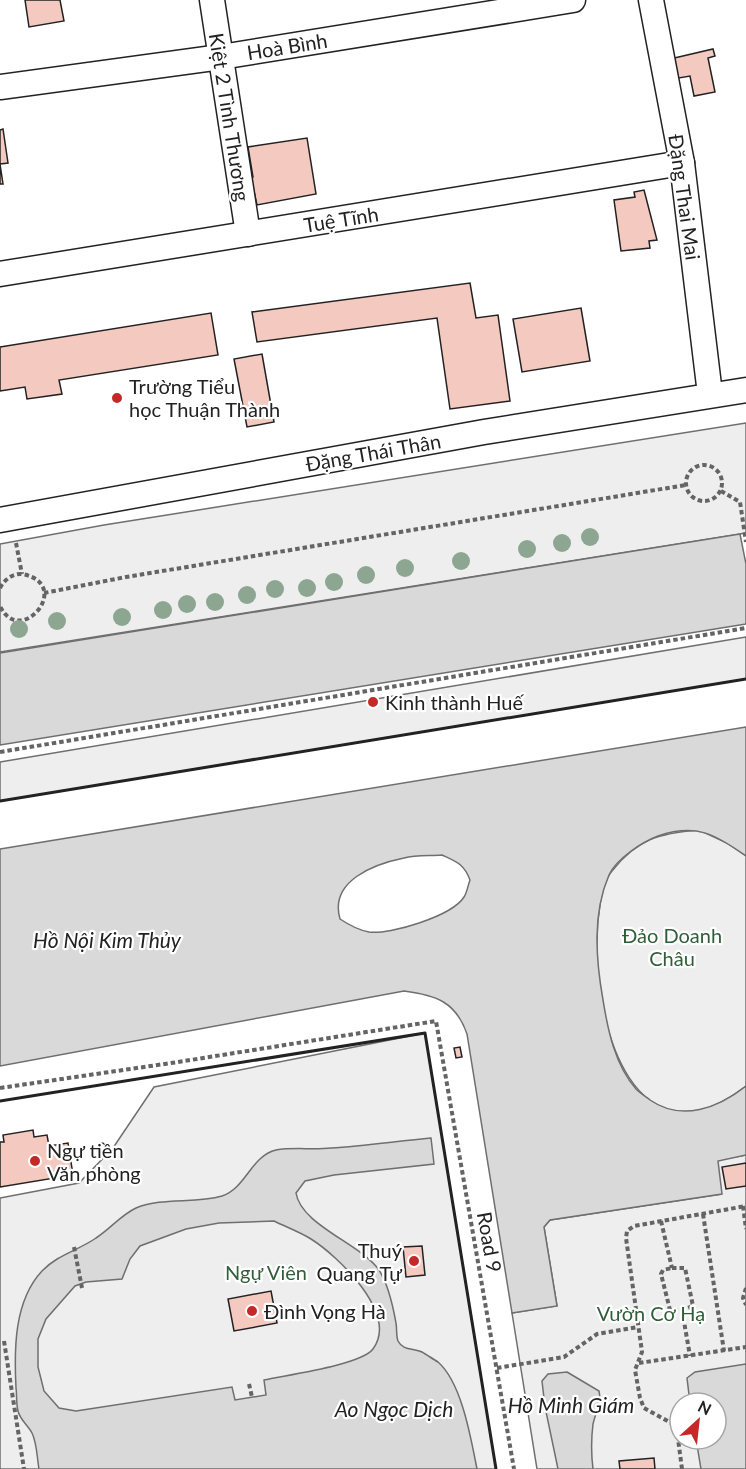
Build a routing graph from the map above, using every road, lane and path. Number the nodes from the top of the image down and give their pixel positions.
1 (212, 0) edge
2 (573, 0) edge
3 (651, 0) edge
4 (221, 57) junction
5 (0, 87) edge
6 (682, 163) junction
7 (248, 234) junction
8 (0, 274) edge
9 (746, 390) edge
10 (710, 394) junction
11 (686, 485) junction
12 (721, 491) junction
13 (5, 519) edge
14 (744, 522) edge
15 (746, 542) edge
16 (22, 574) junction
17 (0, 588) edge
18 (44, 593) junction
19 (0, 606) edge
20 (746, 628) edge
21 (0, 752) edge
22 (0, 1088) edge
23 (744, 1206) edge
24 (703, 1214) junction
25 (662, 1221) junction
26 (746, 1229) edge
27 (74, 1247) dead end
28 (672, 1268) junction
29 (82, 1287) dead end
30 (746, 1288) edge
31 (746, 1305) edge
32 (682, 1310) junction
33 (638, 1327) junction
34 (4, 1341) dead end
35 (746, 1347) edge
36 (724, 1351) junction
37 (690, 1356) junction
38 (638, 1363) junction
39 (497, 1368) junction
40 (249, 1384) dead end
41 (252, 1397) dead end
42 (24, 1469) edge
43 (514, 1469) edge
44 (682, 1469) edge

1 - 4 street, Kiệt 2 Tình Thương
2 - 4 street, Hoà Bình
3 - 6 street, Đặng Thai Mai
4 - 5 street, Hoà Bình
4 - 7 street, Kiệt 2 Tình Thương
6 - 7 street, Tuệ Tĩnh
6 - 10 street, Đặng Thai Mai
7 - 8 street, Tuệ Tĩnh
9 - 10 street, Đặng Thái Thân
10 - 13 street, Đặng Thái Thân
11 - 12 path
11 - 12 path
11 - 18 path
12 - 14 path
13 - 16 path
14 - 15 path
16 - 17 path
16 - 18 path
18 - 19 path
20 - 21 path
22 - 39 path, Road 9
23 - 24 path
23 - 26 path
24 - 25 path
24 - 36 path
25 - 28 path
25 - 33 path
27 - 29 path
28 - 32 path
28 - 32 path
30 - 31 path
32 - 37 path
33 - 38 path
33 - 39 path
34 - 42 path
35 - 36 path
36 - 37 path
37 - 38 path
38 - 44 path
39 - 43 path, Road 9
40 - 41 path

